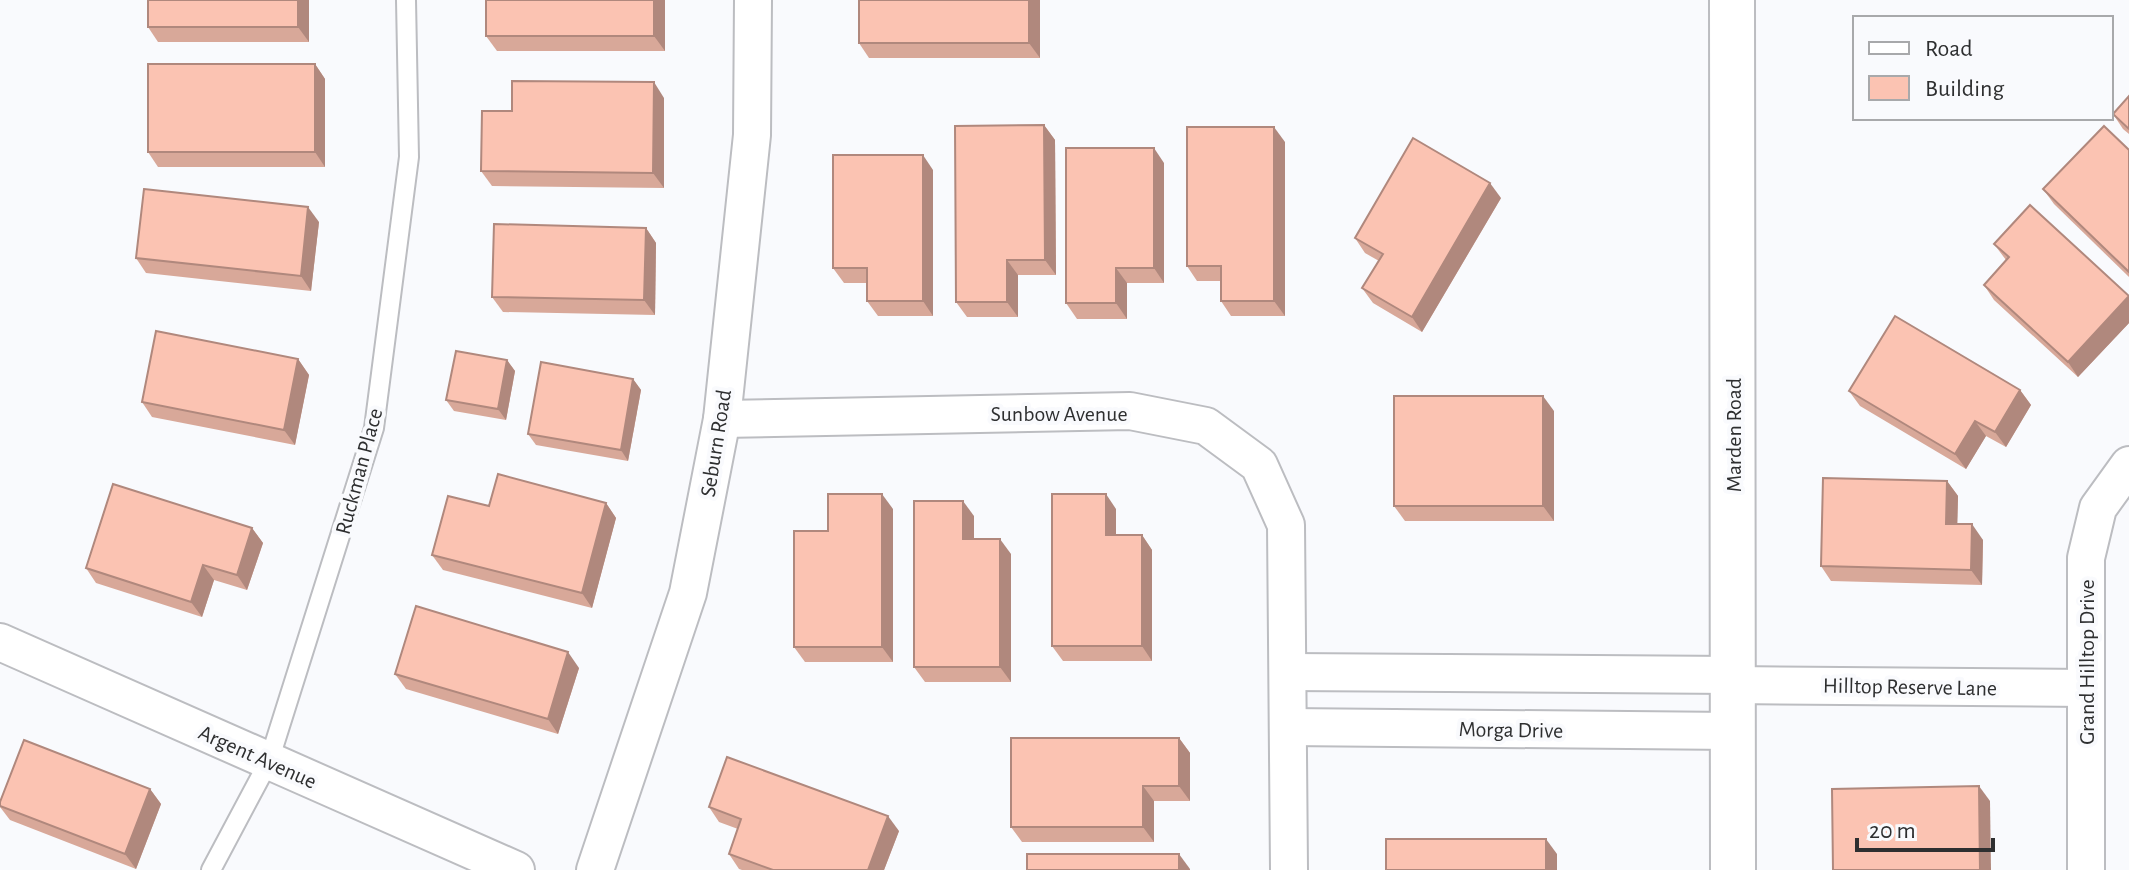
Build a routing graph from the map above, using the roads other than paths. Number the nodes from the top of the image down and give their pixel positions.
1 (406, 0) edge
2 (753, 0) edge
3 (1732, 0) edge
4 (722, 419) junction
5 (2129, 465) edge
6 (0, 642) edge
7 (1289, 672) junction
8 (1733, 680) junction
9 (2086, 688) junction
10 (1288, 727) junction
11 (1733, 731) junction
12 (269, 761) junction
13 (211, 870) edge
14 (516, 870) edge
15 (595, 870) edge
16 (1289, 870) edge
17 (1733, 870) edge
18 (2086, 870) edge

1 - 12 lane, Ruckman Place
2 - 4 street, Seburn Road
3 - 8 street, Marden Road
4 - 7 street, Sunbow Avenue
4 - 15 street, Seburn Road
5 - 9 street, Grand Hilltop Drive
6 - 12 street, Argent Avenue
7 - 8 street
7 - 10 street, Sunbow Avenue
8 - 9 street, Hilltop Reserve Lane
8 - 11 street, Marden Road
9 - 18 street, Grand Hilltop Drive
10 - 11 street, Morga Drive
10 - 16 street, Sunbow Avenue
11 - 17 street, Marden Road
12 - 13 lane, Ruckman Place
12 - 14 street, Argent Avenue

